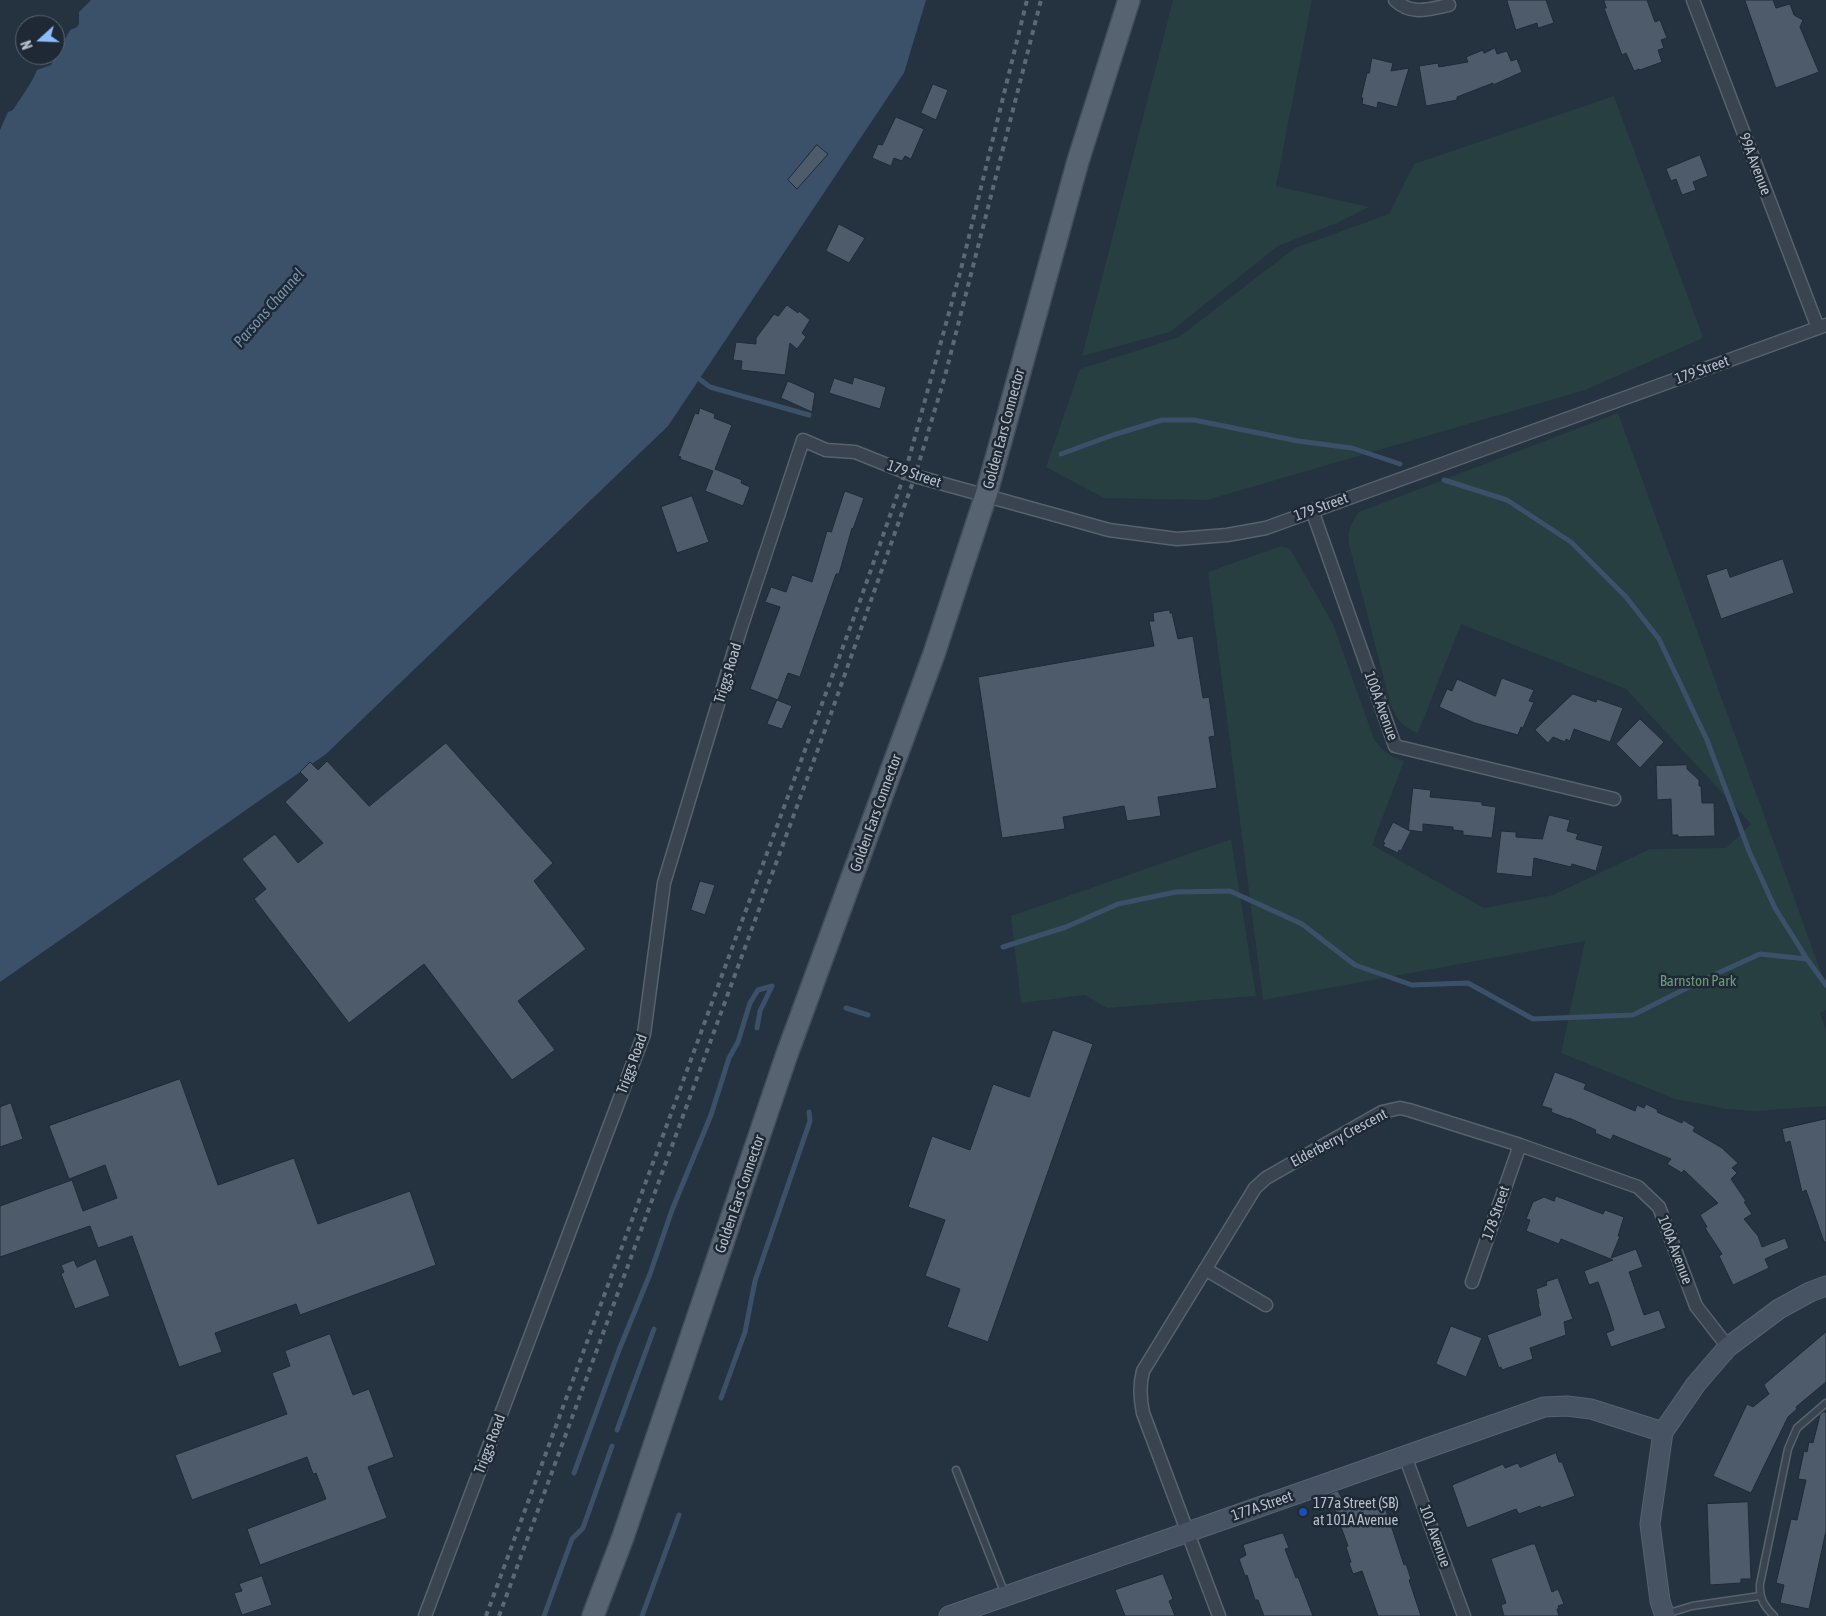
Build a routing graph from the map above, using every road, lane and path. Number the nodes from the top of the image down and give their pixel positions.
1 (1129, 0) edge
2 (1395, 0) edge
3 (1693, 0) edge
4 (1449, 5) dead end
5 (1822, 326) edge
6 (803, 440) joint
7 (986, 495) junction
8 (1312, 510) junction
9 (1614, 799) dead end
10 (1520, 1145) junction
11 (1205, 1269) junction
12 (1472, 1282) dead end
13 (1826, 1286) edge
14 (1266, 1304) dead end
15 (1728, 1346) junction
16 (1826, 1403) edge
17 (1664, 1432) junction
18 (1405, 1456) junction
19 (956, 1470) dead end
20 (1188, 1532) junction
21 (1006, 1596) junction
22 (1760, 1596) junction
23 (1665, 1615) edge
24 (425, 1616) edge
25 (593, 1616) edge
26 (949, 1616) edge
27 (1219, 1616) edge
28 (1464, 1616) edge
29 (1774, 1616) edge

1 - 7 main road, Golden Ears Connector
2 - 4 street
3 - 5 street, 99A Avenue
5 - 8 street, 179 Street
6 - 7 street, 179 Street
6 - 24 street, Triggs Road
7 - 8 street, 179 Street
7 - 25 main road, Golden Ears Connector
8 - 9 street, 100A Avenue
10 - 11 street, Elderberry Crescent
10 - 12 street, 178 Street
10 - 15 street, 100A Avenue
11 - 14 street
11 - 20 street, Elderberry Crescent
13 - 15 street
15 - 17 street
16 - 22 lane
17 - 18 street, 177A Street
17 - 23 street
18 - 20 street, 177A Street
18 - 28 street, 101 Avenue
19 - 21 lane
20 - 21 street, 177A Street
20 - 27 street, Elderberry Crescent
21 - 26 street, 177A Street
22 - 23 lane
22 - 29 lane

